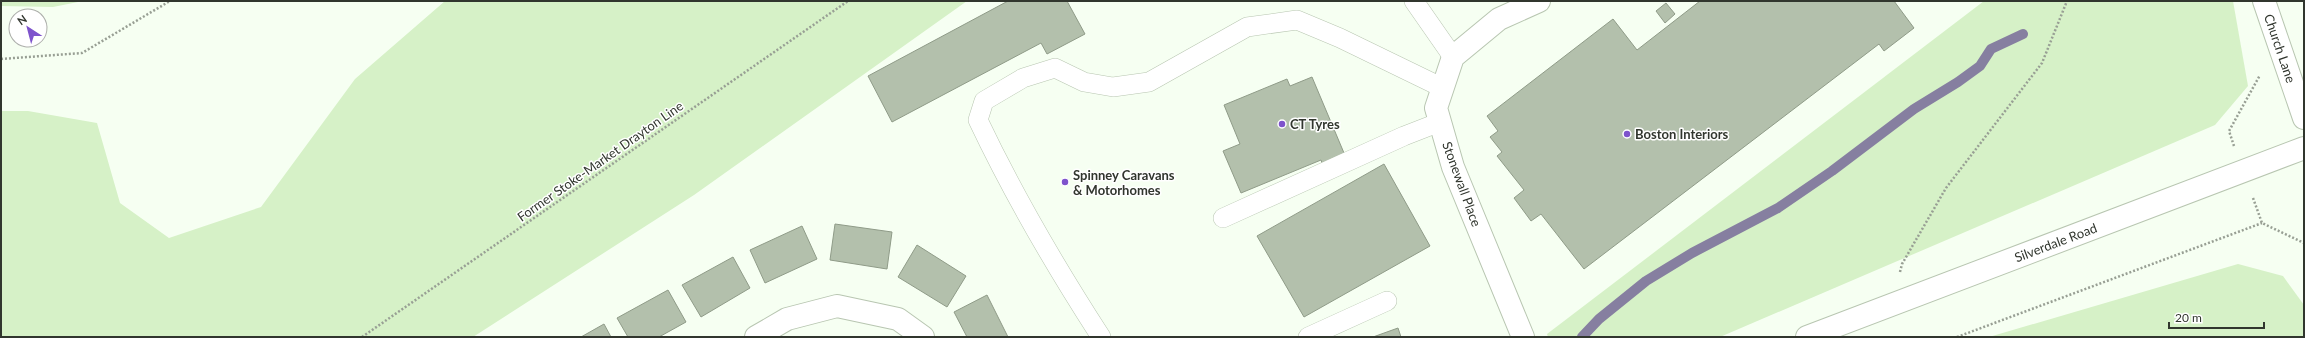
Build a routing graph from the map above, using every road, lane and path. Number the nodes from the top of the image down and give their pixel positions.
1 (170, 1) edge
2 (848, 1) edge
3 (1414, 1) edge
4 (1539, 1) edge
5 (2067, 1) edge
6 (2264, 1) edge
7 (1453, 57) junction
8 (1, 59) edge
9 (1443, 88) junction
10 (2304, 118) edge
11 (1440, 122) junction
12 (2304, 148) edge
13 (1223, 218) dead end
14 (2262, 223) dead end
15 (1387, 301) dead end
16 (1891, 305) junction
17 (362, 337) edge
18 (756, 337) edge
19 (924, 337) edge
20 (1100, 337) edge
21 (1308, 337) edge
22 (1523, 337) edge
23 (1807, 337) edge
24 (1957, 337) edge

1 - 8 path
2 - 17 path, Former Stoke-Market Drayton Line
3 - 7 lane
4 - 7 main road
5 - 16 path
6 - 10 main road, Church Lane
7 - 9 main road, Stonewall Place
9 - 11 main road, Stonewall Place
9 - 20 lane
11 - 13 lane
11 - 22 main road, Stonewall Place
12 - 16 main road, Silverdale Road
14 - 24 path
15 - 21 lane
16 - 23 main road, Silverdale Road
18 - 19 main road

